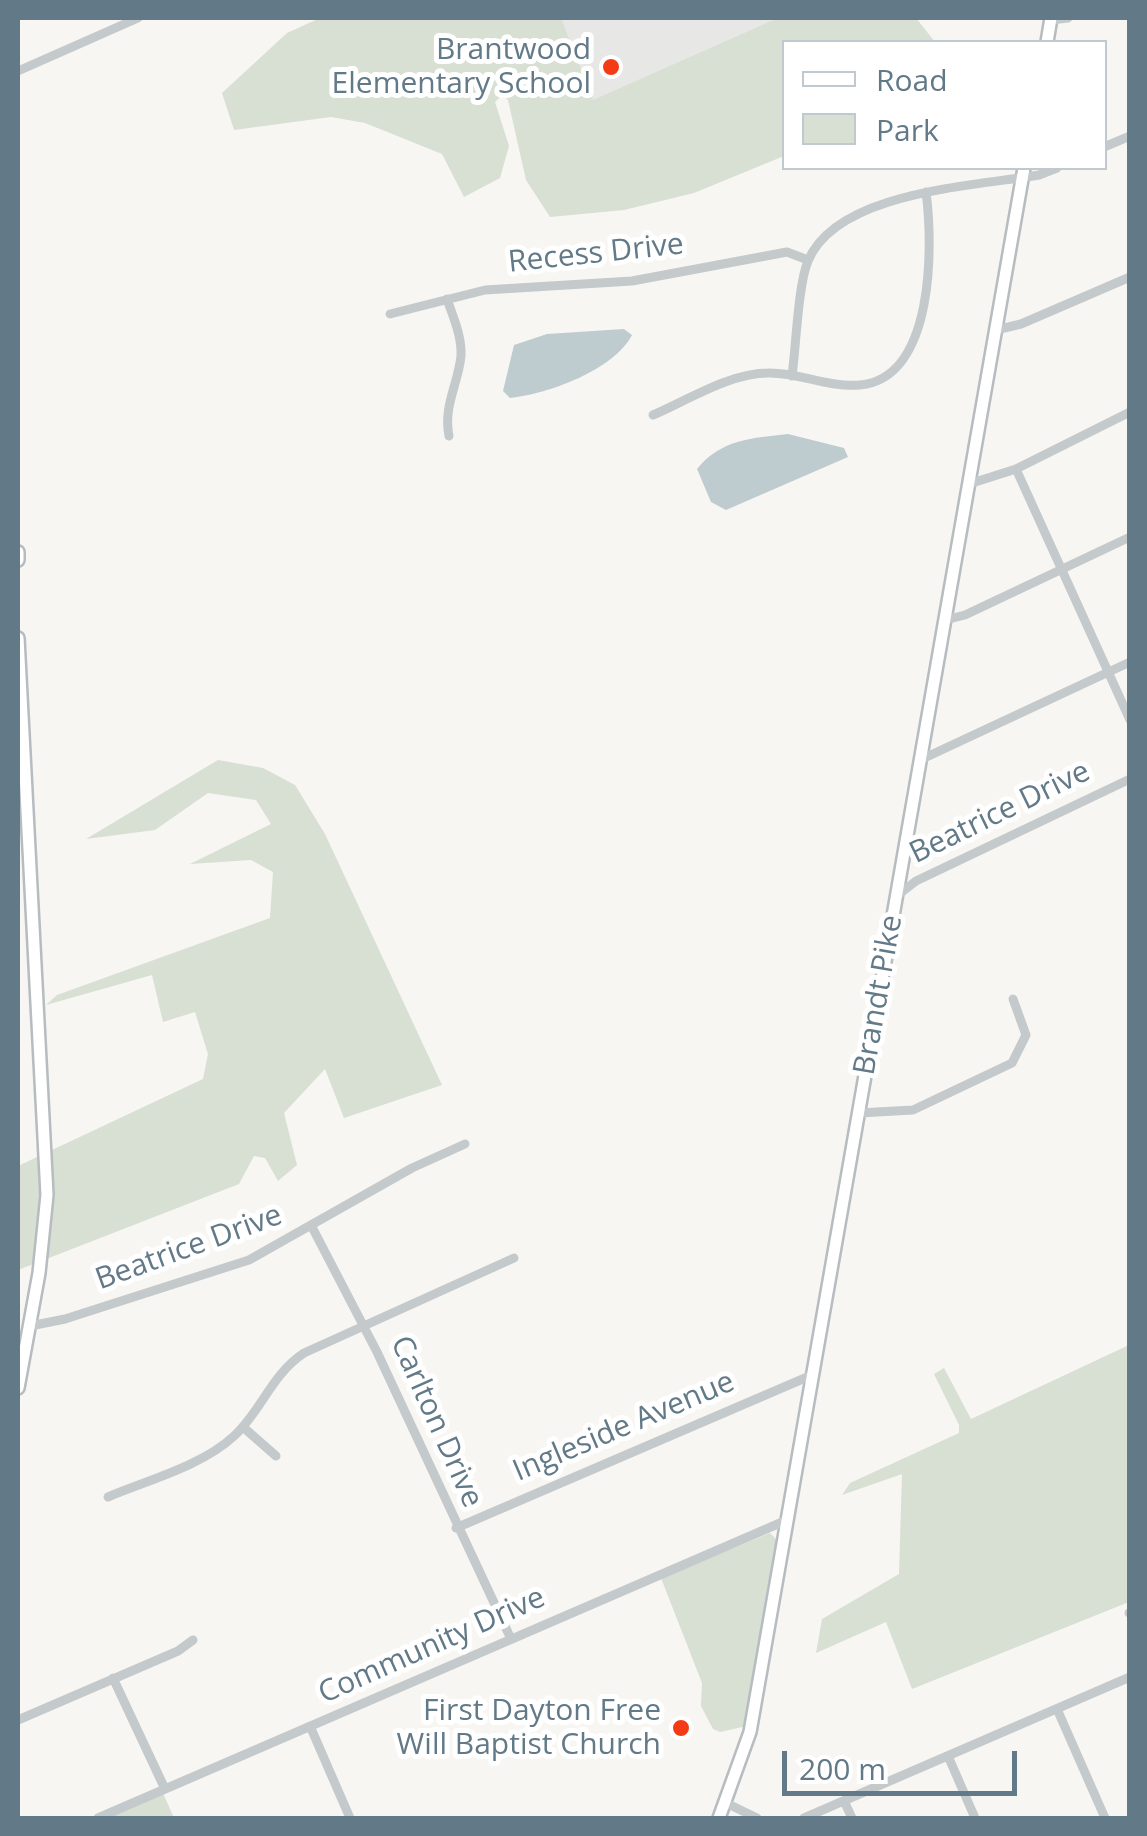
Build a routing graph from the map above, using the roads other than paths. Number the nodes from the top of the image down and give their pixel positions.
1 (138, 18) edge
2 (1068, 18) edge
3 (1051, 19) edge
4 (18, 70) edge
5 (1023, 173) edge
6 (926, 192) junction
7 (808, 260) junction
8 (1130, 276) edge
9 (447, 299) junction
10 (390, 314) dead end
11 (996, 330) junction
12 (792, 376) junction
13 (1130, 412) edge
14 (653, 415) dead end
15 (450, 436) dead end
16 (1016, 469) junction
17 (969, 484) junction
18 (1130, 537) edge
19 (18, 552) edge
20 (18, 560) edge
21 (1062, 569) junction
22 (945, 620) junction
23 (18, 638) edge
24 (1130, 662) edge
25 (1108, 672) junction
26 (1130, 720) edge
27 (920, 760) junction
28 (1130, 779) edge
29 (896, 897) junction
30 (1013, 999) dead end
31 (859, 1112) junction
32 (465, 1144) dead end
33 (312, 1228) junction
34 (514, 1258) dead end
35 (363, 1324) junction
36 (30, 1326) junction
37 (812, 1375) junction
38 (18, 1388) edge
39 (243, 1427) junction
40 (276, 1456) dead end
41 (108, 1498) dead end
42 (787, 1520) junction
43 (456, 1528) junction
44 (511, 1639) junction
45 (194, 1640) dead end
46 (1130, 1677) edge
47 (113, 1678) junction
48 (1058, 1709) junction
49 (18, 1720) edge
50 (310, 1726) junction
51 (948, 1756) junction
52 (165, 1789) junction
53 (844, 1801) junction
54 (726, 1804) junction
55 (98, 1818) edge
56 (350, 1818) edge
57 (719, 1818) edge
58 (758, 1818) edge
59 (804, 1818) edge
60 (852, 1818) edge
61 (976, 1818) edge
62 (1106, 1818) edge

1 - 4 street
2 - 3 street
5 - 6 street
5 - 11 main road, Brandt Pike
6 - 7 street
6 - 12 street
7 - 9 street, Recess Drive
7 - 12 street
8 - 11 street
9 - 10 street, Recess Drive
9 - 15 street
11 - 17 main road, Brandt Pike
12 - 14 street
13 - 16 street
16 - 17 street
16 - 21 street
17 - 22 main road, Brandt Pike
18 - 21 street
19 - 20 main road
21 - 22 street
21 - 25 street
22 - 27 main road, Brandt Pike
23 - 36 main road
24 - 25 street
25 - 26 street
25 - 27 street
27 - 29 main road, Brandt Pike
28 - 29 street, Beatrice Drive
29 - 31 main road, Brandt Pike
30 - 31 street
31 - 37 main road, Brandt Pike
32 - 33 street, Beatrice Drive
33 - 35 street, Carlton Drive
33 - 36 street, Beatrice Drive
34 - 35 street
35 - 39 street
35 - 43 street, Carlton Drive
36 - 38 main road
37 - 42 main road, Brandt Pike
37 - 43 street, Ingleside Avenue
39 - 40 street
39 - 41 street
42 - 44 street, Community Drive
42 - 54 main road, Brandt Pike
43 - 44 street, Carlton Drive
44 - 50 street, Community Drive
45 - 47 street
46 - 48 street
47 - 49 street
47 - 52 street
48 - 51 street
48 - 62 street
50 - 52 street, Community Drive
50 - 56 street
51 - 53 street
51 - 61 street
52 - 55 street, Community Drive
53 - 59 street
53 - 60 street
54 - 57 main road, Brandt Pike
54 - 58 street

